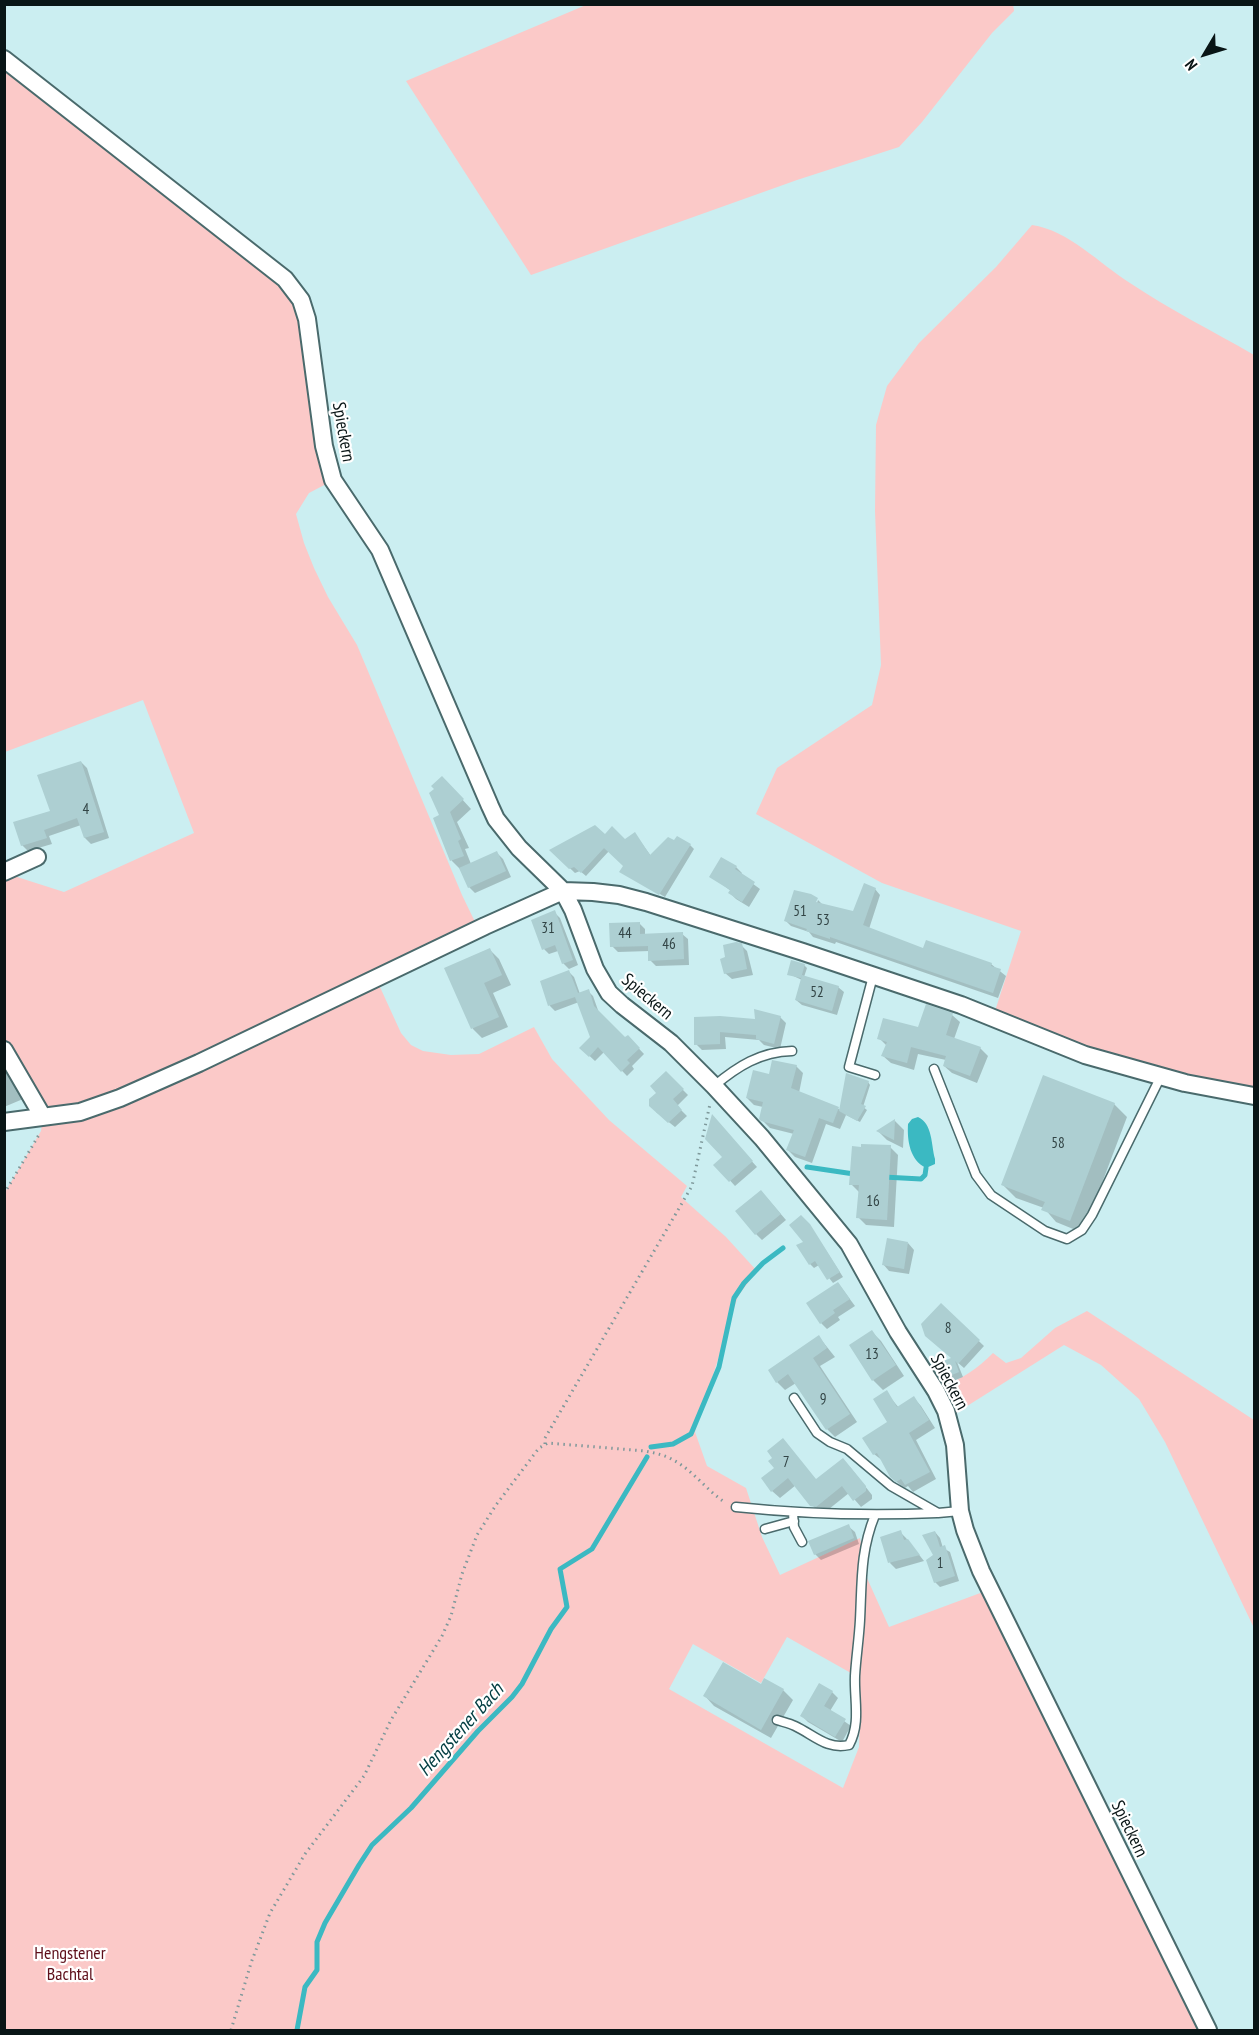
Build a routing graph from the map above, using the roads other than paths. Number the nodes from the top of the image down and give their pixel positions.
1 (4, 59) edge
2 (37, 856) dead end
3 (4, 872) edge
4 (563, 891) junction
5 (873, 976) junction
6 (4, 1050) edge
7 (792, 1051) dead end
8 (934, 1069) dead end
9 (875, 1076) dead end
10 (1162, 1076) junction
11 (717, 1089) junction
12 (1254, 1096) edge
13 (43, 1117) junction
14 (4, 1122) edge
15 (794, 1398) dead end
16 (736, 1507) road end
17 (960, 1511) junction
18 (938, 1513) junction
19 (875, 1515) junction
20 (794, 1517) junction
21 (765, 1529) dead end
22 (802, 1542) dead end
23 (777, 1720) dead end
24 (1208, 2031) edge

1 - 4 street, Spieckern
2 - 3 street
4 - 5 street
4 - 11 street, Spieckern
4 - 13 street
5 - 9 lane
5 - 10 street
6 - 13 street
7 - 11 lane
8 - 10 lane
10 - 12 street
11 - 17 street, Spieckern
13 - 14 street
15 - 18 lane
16 - 20 lane
17 - 18 lane
17 - 24 street, Spieckern
18 - 19 lane
19 - 20 lane
19 - 23 lane
20 - 21 lane
20 - 22 lane

